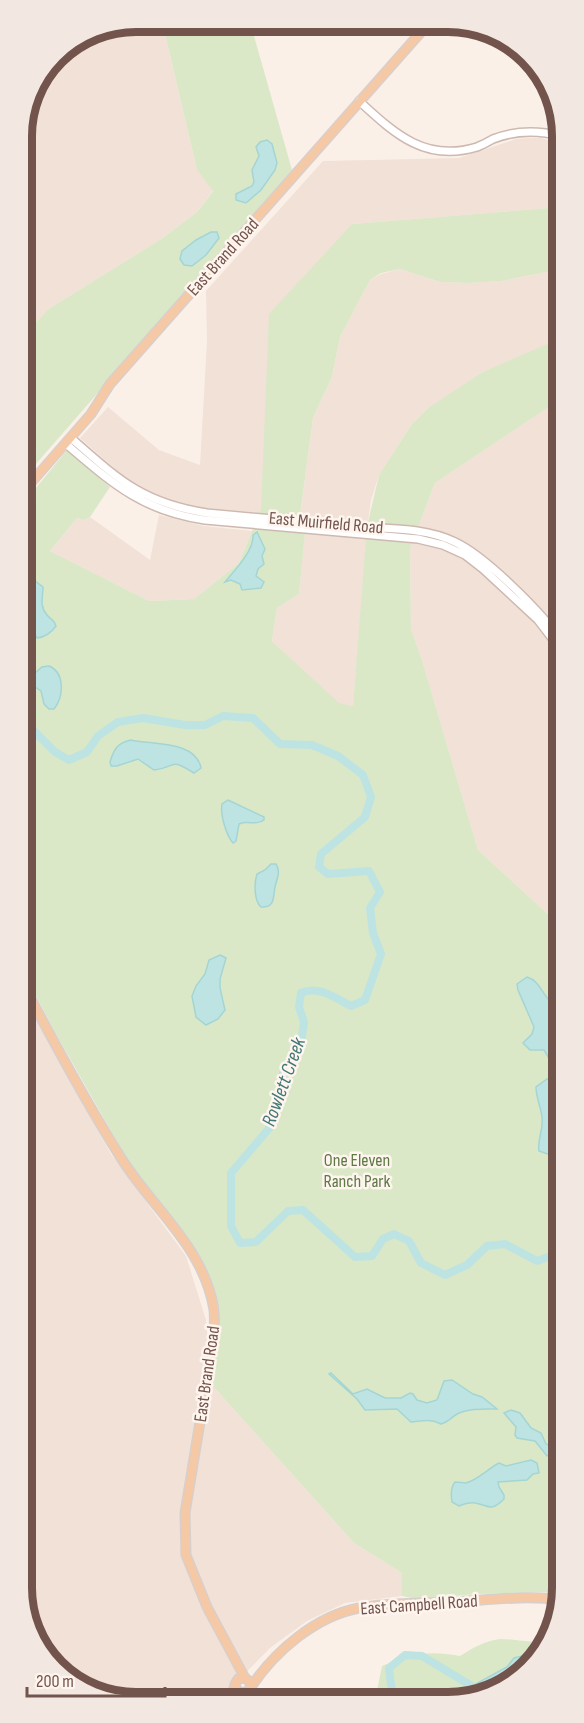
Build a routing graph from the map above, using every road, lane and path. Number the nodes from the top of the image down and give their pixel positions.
1 (421, 32) edge
2 (359, 101) junction
3 (552, 134) edge
4 (68, 441) junction
5 (32, 482) edge
6 (552, 630) edge
7 (552, 638) edge
8 (32, 1000) edge
9 (551, 1599) edge
10 (244, 1688) edge

1 - 2 main road, East Brand Road
2 - 3 street
2 - 4 main road, East Brand Road
4 - 5 main road, East Brand Road
4 - 6 street, East Muirfield Road
4 - 7 street, East Muirfield Road
8 - 10 main road, East Brand Road
9 - 10 main road, East Campbell Road

